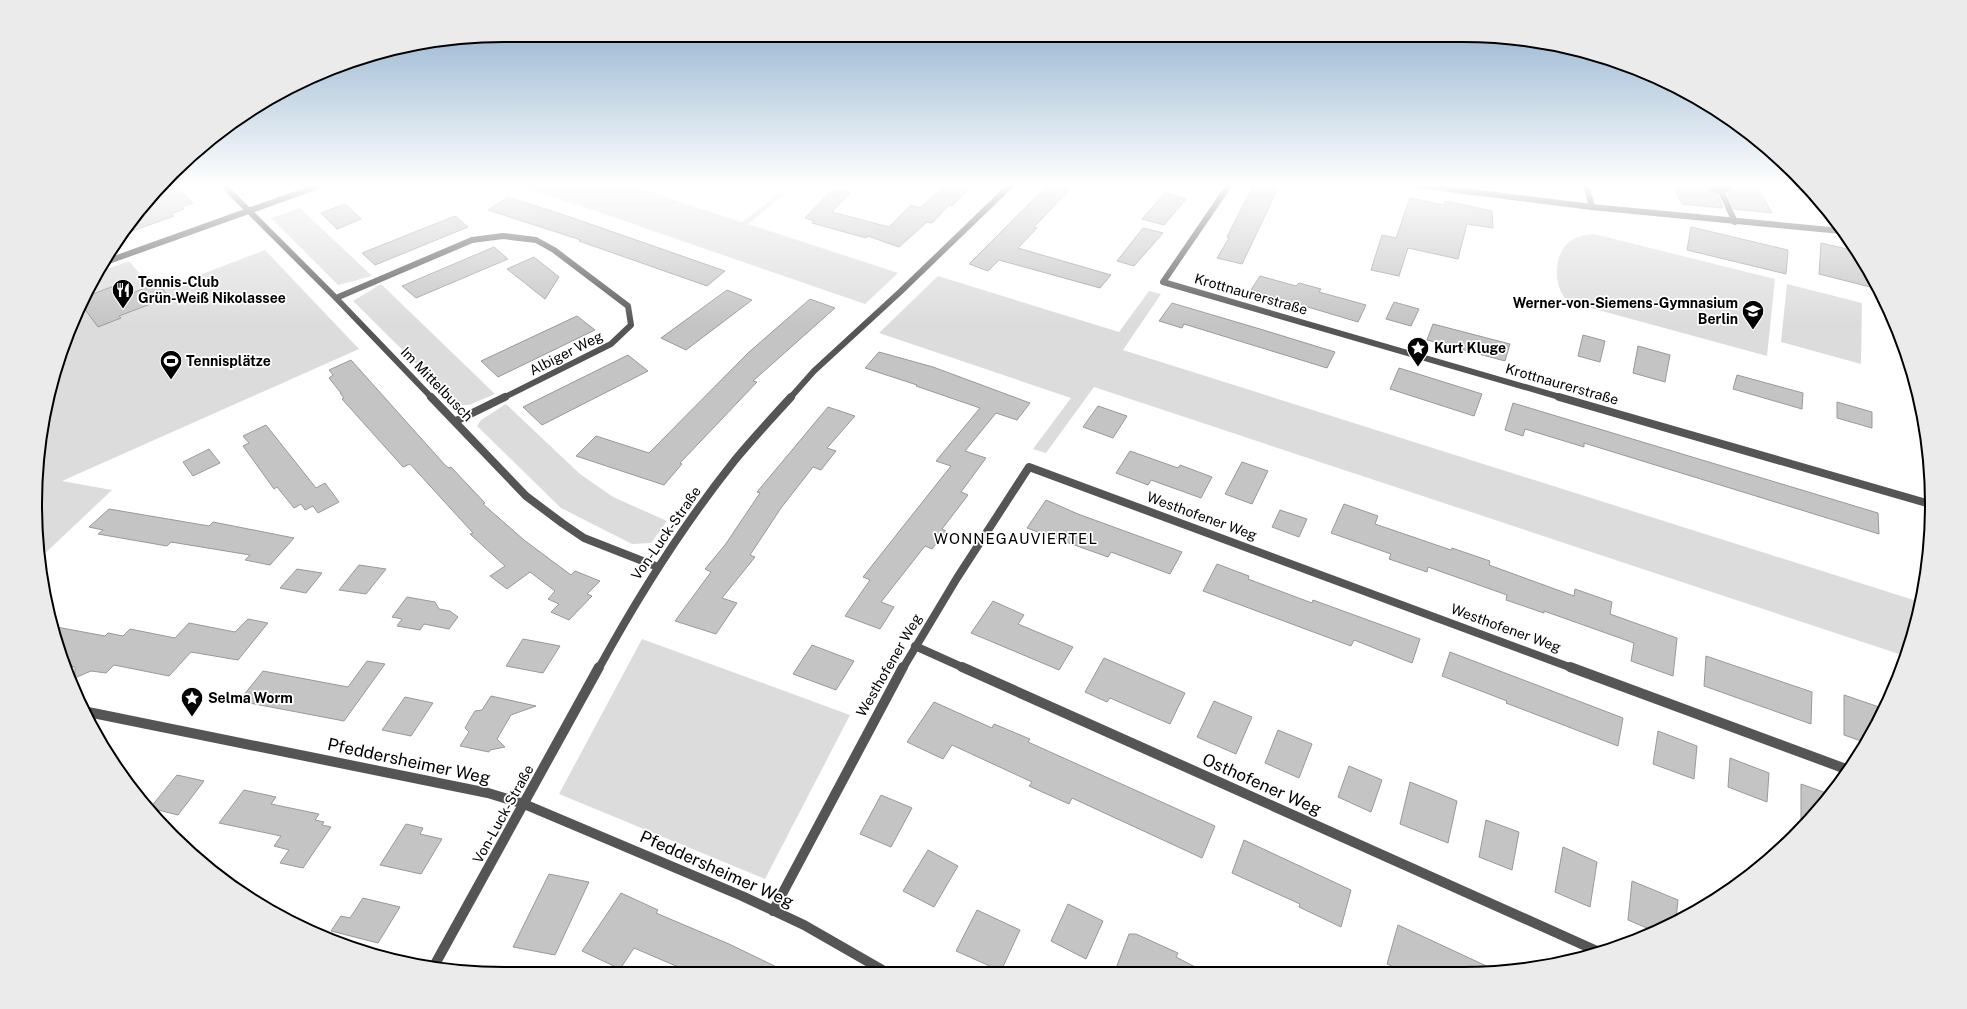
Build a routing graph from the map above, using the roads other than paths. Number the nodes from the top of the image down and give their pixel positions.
1 (192, 231) edge
2 (268, 231) edge
3 (963, 231) edge
4 (1198, 231) edge
5 (113, 260) edge
6 (336, 298) junction
7 (456, 421) junction
8 (1925, 503) edge
9 (658, 567) junction
10 (915, 646) junction
11 (92, 713) edge
12 (1842, 768) edge
13 (524, 804) junction
14 (773, 911) junction
15 (1592, 948) edge
16 (436, 962) edge
17 (877, 967) edge

1 - 5 street
2 - 6 street, Im Mittelbusch
3 - 9 street, Von-Luck-Straße
4 - 8 street, Krottnaurerstraße
6 - 7 street, Im Mittelbusch
6 - 7 street, Albiger Weg
7 - 9 street, Im Mittelbusch
9 - 13 street, Von-Luck-Straße
10 - 12 street, Westhofener Weg
10 - 14 street, Westhofener Weg
10 - 15 street, Osthofener Weg
11 - 13 street, Pfeddersheimer Weg
13 - 14 street, Pfeddersheimer Weg
13 - 16 street, Von-Luck-Straße
14 - 17 street, Pfeddersheimer Weg

